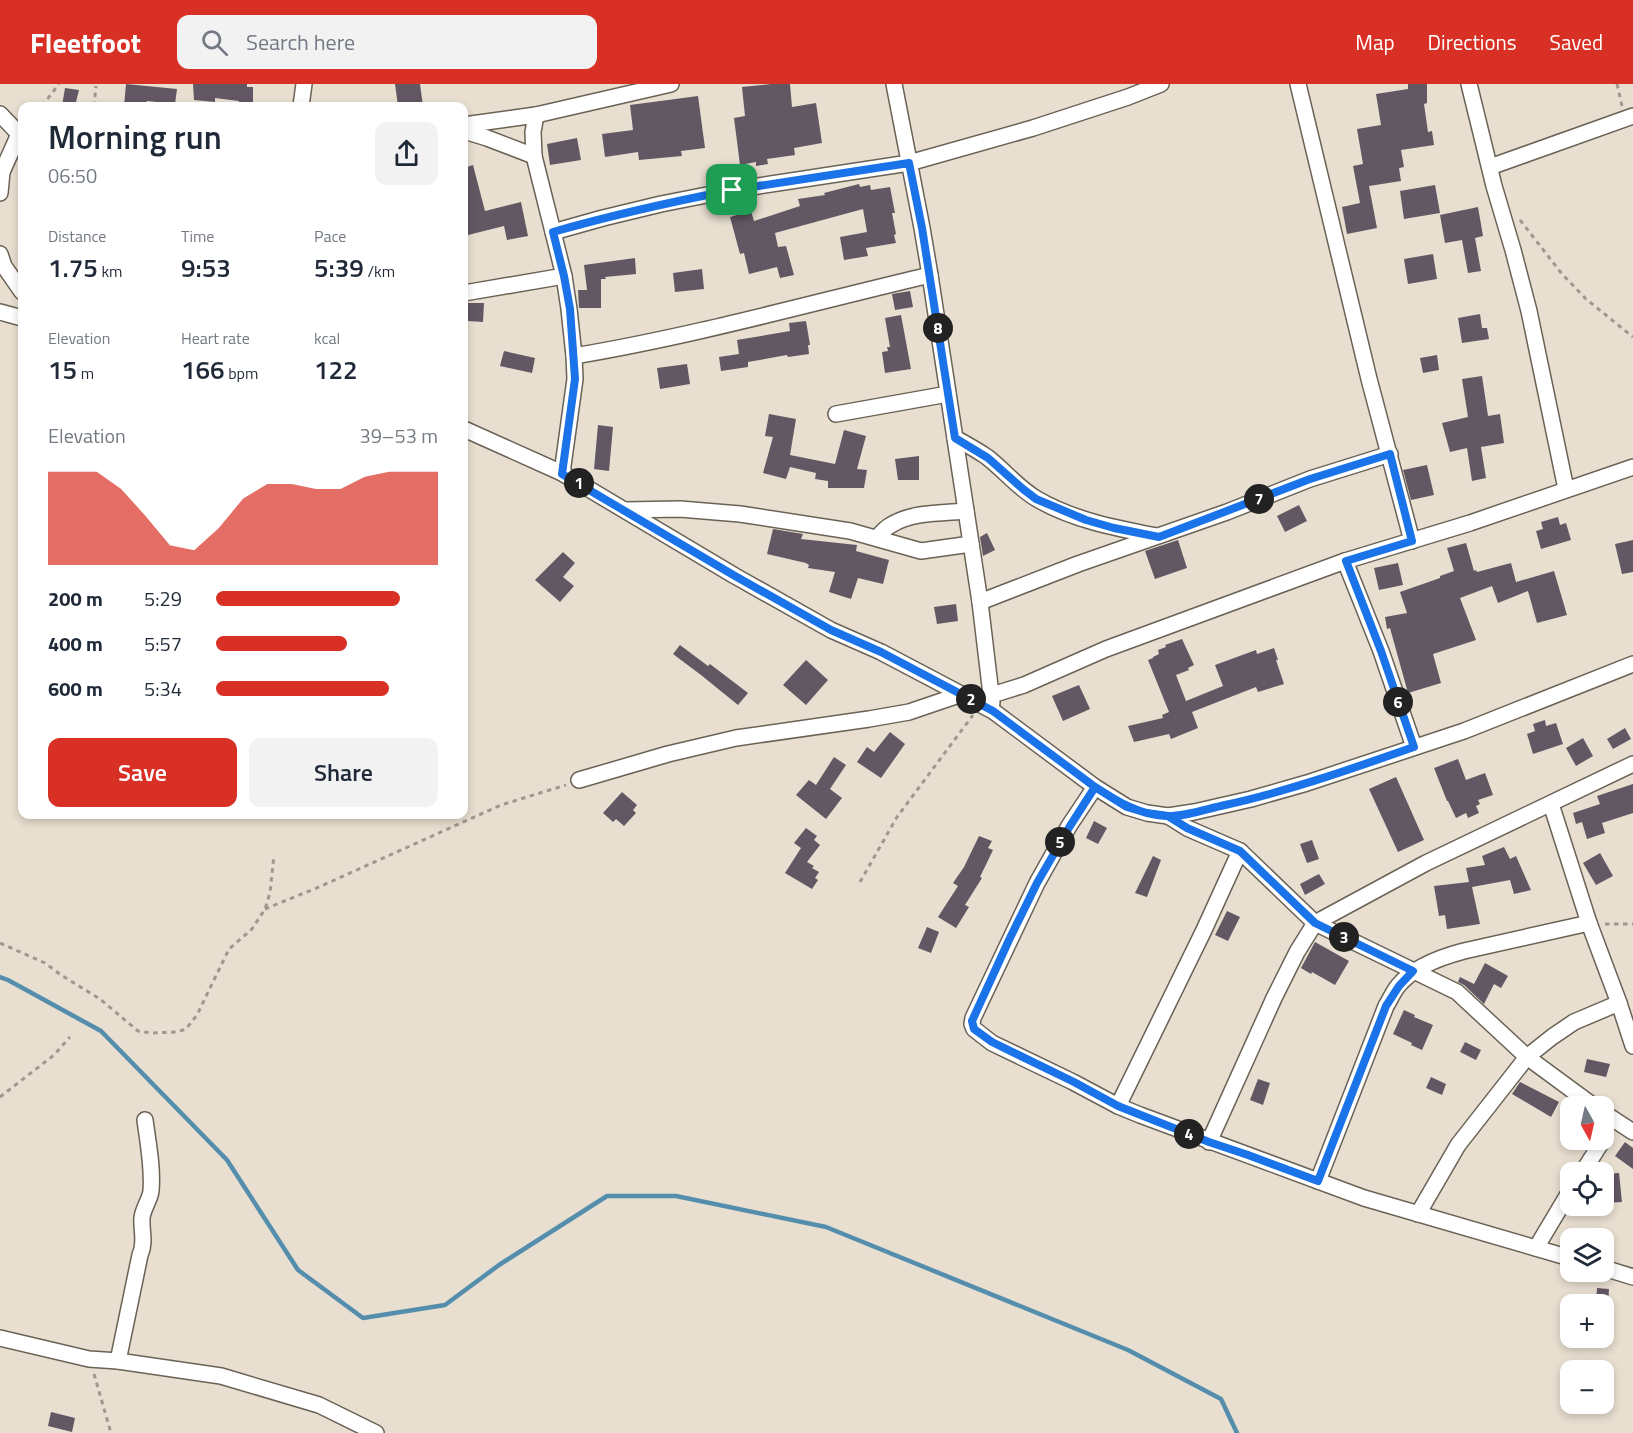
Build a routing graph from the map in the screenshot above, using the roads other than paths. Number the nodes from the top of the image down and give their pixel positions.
1 (671, 84) edge
2 (894, 84) edge
3 (1161, 84) edge
4 (1298, 84) edge
5 (1469, 84) edge
6 (299, 85) edge
7 (301, 102) edge
8 (0, 114) edge
9 (536, 115) junction
10 (1629, 118) edge
11 (468, 124) edge
12 (18, 132) edge
13 (468, 132) edge
14 (18, 141) edge
15 (534, 156) junction
16 (909, 163) junction
17 (1490, 167) junction
18 (0, 194) edge
19 (553, 232) junction
20 (0, 254) edge
21 (930, 275) junction
22 (564, 276) junction
23 (18, 286) edge
24 (468, 292) edge
25 (0, 312) edge
26 (18, 317) edge
27 (574, 356) junction
28 (948, 394) junction
29 (836, 414) dead end
30 (468, 431) edge
31 (955, 438) junction
32 (1390, 454) junction
33 (1633, 467) edge
34 (562, 474) junction
35 (1566, 489) junction
36 (625, 510) junction
37 (966, 511) junction
38 (1159, 537) junction
39 (876, 538) junction
40 (1412, 541) junction
41 (971, 544) junction
42 (1346, 561) junction
43 (980, 602) junction
44 (1633, 664) edge
45 (962, 694) junction
46 (988, 703) junction
47 (1414, 747) junction
48 (1633, 764) edge
49 (579, 780) road end
50 (1095, 787) junction
51 (1551, 804) junction
52 (1168, 816) junction
53 (1240, 851) junction
54 (1315, 923) junction
55 (1589, 923) junction
56 (1413, 971) junction
57 (1619, 1003) junction
58 (1633, 1046) edge
59 (1527, 1057) junction
60 (1580, 1096) edge
61 (1118, 1106) junction
62 (145, 1120) dead end
63 (1614, 1120) edge
64 (1633, 1132) edge
65 (1209, 1142) junction
66 (1318, 1181) junction
67 (1560, 1208) edge
68 (1418, 1214) junction
69 (1536, 1248) junction
70 (1560, 1255) edge
71 (1614, 1271) edge
72 (1633, 1277) edge
73 (0, 1338) edge
74 (118, 1361) junction
75 (376, 1433) edge

1 - 9 street
2 - 16 street
3 - 16 street
4 - 32 street
5 - 17 street
6 - 7 street
8 - 12 street
9 - 11 street
9 - 15 street
10 - 17 street
13 - 15 street
14 - 18 street
15 - 19 street
16 - 19 street
16 - 21 street
17 - 35 street
19 - 22 street
20 - 23 street
21 - 27 street
21 - 28 street
22 - 24 street
22 - 27 street
25 - 26 street
27 - 34 street
28 - 29 street
28 - 31 street
30 - 34 street
31 - 37 street
31 - 38 street
32 - 38 street
32 - 40 street
33 - 35 street
34 - 36 street
35 - 40 street
36 - 39 street
36 - 45 street
37 - 39 street
37 - 41 street
38 - 43 street
39 - 41 street
40 - 42 street
41 - 43 street
42 - 46 street
42 - 47 street
43 - 46 street
44 - 47 street
45 - 46 street
45 - 49 street
46 - 50 street
47 - 52 street
48 - 51 street
50 - 52 street
50 - 61 street
51 - 54 street
51 - 55 street
52 - 53 street
53 - 54 street
53 - 61 street
54 - 56 street
54 - 65 street
55 - 56 street
55 - 57 street
56 - 59 street
56 - 66 street
57 - 58 street
57 - 59 street
59 - 60 street
59 - 68 street
61 - 65 street
62 - 74 street
63 - 64 street
65 - 66 street
66 - 68 street
67 - 69 street
68 - 69 street
69 - 70 street
71 - 72 street
73 - 74 street
74 - 75 street

